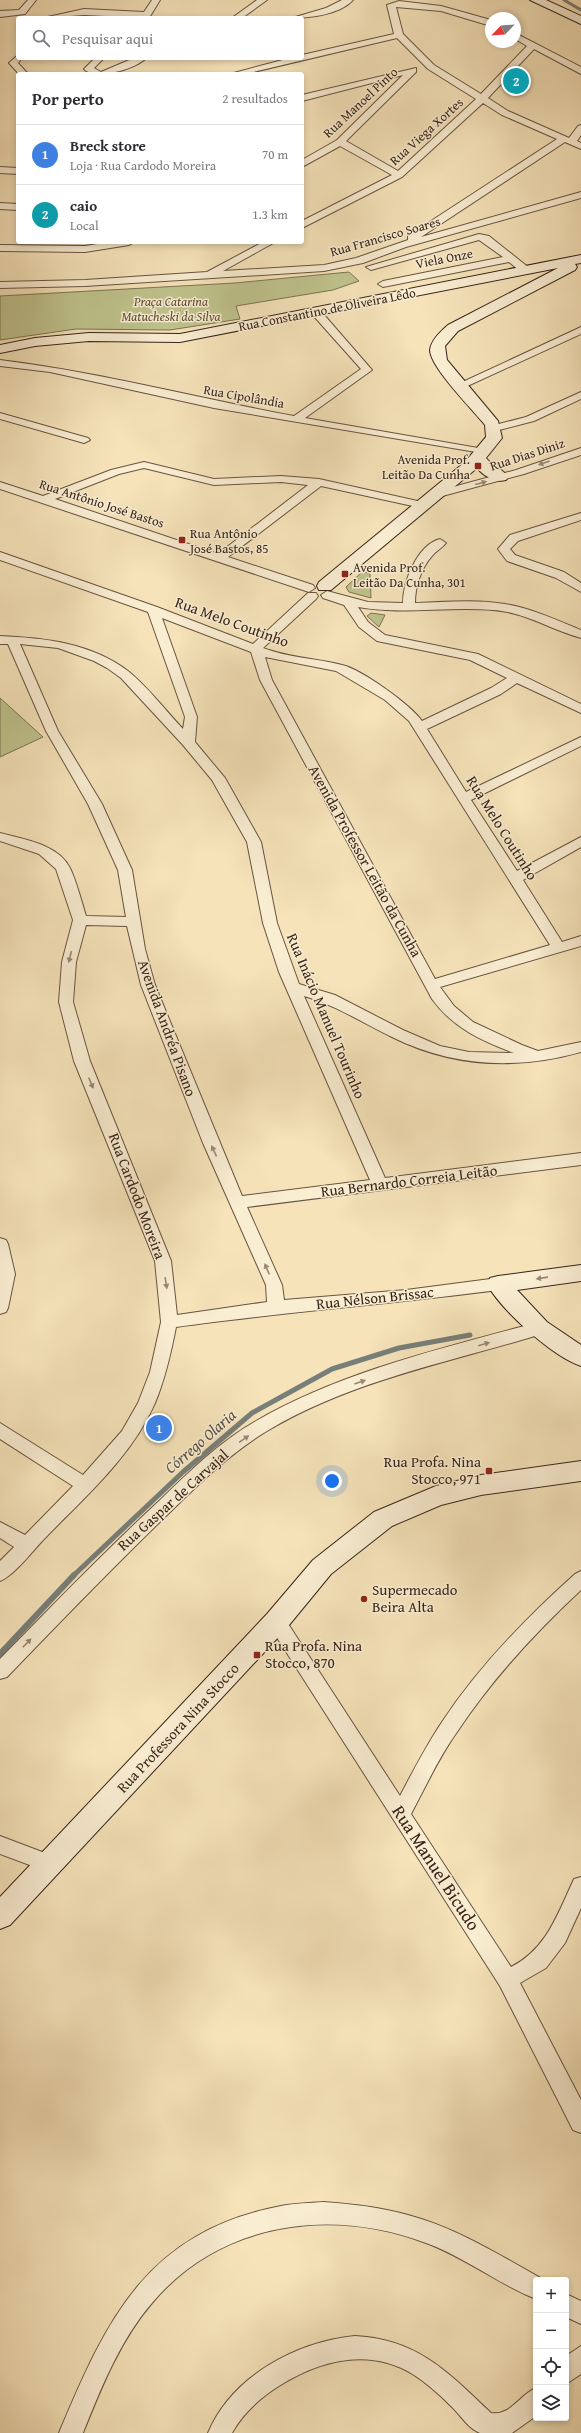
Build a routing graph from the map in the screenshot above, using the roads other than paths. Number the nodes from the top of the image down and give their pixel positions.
1 (32, 0) edge
2 (156, 0) edge
3 (263, 0) edge
4 (349, 0) edge
5 (536, 0) edge
6 (549, 0) edge
7 (581, 8) edge
8 (116, 13) junction
9 (568, 13) junction
10 (0, 14) edge
11 (56, 16) edge
12 (109, 16) edge
13 (138, 16) edge
14 (147, 16) edge
15 (239, 16) edge
16 (304, 16) edge
17 (581, 20) edge
18 (485, 21) edge
19 (399, 35) junction
20 (521, 39) edge
21 (533, 45) junction
22 (304, 57) edge
23 (16, 60) edge
24 (98, 60) edge
25 (137, 60) edge
26 (293, 60) edge
27 (431, 67) junction
28 (413, 70) junction
29 (581, 71) edge
30 (22, 72) edge
31 (94, 72) edge
32 (108, 72) edge
33 (242, 72) edge
34 (304, 97) edge
35 (482, 99) junction
36 (581, 128) edge
37 (568, 140) junction
38 (340, 142) junction
39 (581, 146) edge
40 (304, 160) edge
41 (0, 170) edge
42 (16, 171) edge
43 (399, 175) junction
44 (581, 195) edge
45 (0, 206) edge
46 (16, 207) edge
47 (304, 224) edge
48 (116, 244) edge
49 (266, 244) edge
50 (402, 245) junction
51 (0, 248) edge
52 (511, 258) junction
53 (581, 260) edge
54 (358, 261) junction
55 (367, 268) junction
56 (524, 269) junction
57 (208, 275) junction
58 (383, 284) junction
59 (0, 285) edge
60 (393, 295) junction
61 (315, 311) junction
62 (581, 330) edge
63 (0, 349) edge
64 (0, 363) edge
65 (459, 386) junction
66 (581, 395) edge
67 (0, 416) edge
68 (296, 419) junction
69 (495, 428) junction
70 (84, 440) dead end
71 (581, 451) edge
72 (481, 455) junction
73 (500, 477) junction
74 (319, 482) junction
75 (0, 484) edge
76 (435, 495) junction
77 (45, 499) junction
78 (422, 505) junction
79 (581, 516) edge
80 (440, 543) dead end
81 (0, 556) edge
82 (221, 557) junction
83 (581, 588) edge
84 (326, 591) junction
85 (311, 592) junction
86 (350, 604) junction
87 (409, 607) junction
88 (153, 610) junction
89 (581, 634) edge
90 (6, 640) edge
91 (256, 648) junction
92 (516, 678) junction
93 (581, 709) edge
94 (420, 728) junction
95 (581, 741) edge
96 (188, 742) junction
97 (464, 798) junction
98 (0, 837) edge
99 (581, 841) edge
100 (514, 879) junction
101 (80, 920) junction
102 (134, 922) junction
103 (581, 941) edge
104 (559, 948) junction
105 (431, 986) junction
106 (294, 988) junction
107 (581, 1047) edge
108 (540, 1057) junction
109 (581, 1160) edge
110 (380, 1184) junction
111 (238, 1202) junction
112 (0, 1244) edge
113 (4, 1272) edge
114 (581, 1273) edge
115 (498, 1284) junction
116 (276, 1307) junction
117 (0, 1308) edge
118 (169, 1322) junction
119 (539, 1328) junction
120 (581, 1357) edge
121 (0, 1430) edge
122 (581, 1471) edge
123 (85, 1485) junction
124 (0, 1529) edge
125 (28, 1546) junction
126 (0, 1573) edge
127 (581, 1579) edge
128 (276, 1622) junction
129 (0, 1671) edge
130 (401, 1813) junction
131 (0, 1845) edge
132 (51, 1864) junction
133 (581, 1886) edge
134 (0, 1916) edge
135 (507, 1978) junction
136 (581, 2122) edge
137 (533, 2286) edge
138 (569, 2307) edge
139 (581, 2313) edge
140 (581, 2358) edge
141 (569, 2369) edge
142 (533, 2403) edge
143 (71, 2433) edge
144 (220, 2433) edge

1 - 10 street
2 - 14 street
3 - 15 street
4 - 16 street
5 - 9 street
6 - 7 street
7 - 9 street
8 - 11 street
8 - 12 street
8 - 13 street
9 - 17 street
18 - 19 street
19 - 22 street
19 - 27 street
20 - 21 street
21 - 29 street
21 - 35 street, Rua Viega Xortes
23 - 30 street
24 - 31 street
25 - 32 street
26 - 33 street
27 - 28 street
27 - 35 street
28 - 34 street
28 - 38 street, Rua Manoel Pinto
35 - 37 street
35 - 43 street, Rua Viega Xortes
36 - 37 street
37 - 39 street
37 - 50 street
38 - 40 street, Rua Manoel Pinto
38 - 43 street
41 - 42 street
43 - 47 street, Rua Viega Xortes
44 - 50 street, Rua Francisco Soares
45 - 46 street
48 - 51 street
49 - 57 street
50 - 54 street, Rua Francisco Soares
52 - 55 street
52 - 56 street
52 - 58 street, Viela Onze
53 - 56 street, Rua Constantino de Oliveira Lêdo
53 - 65 street
54 - 55 street
54 - 57 street, Rua Francisco Soares
55 - 58 street
56 - 60 street, Rua Constantino de Oliveira Lêdo
57 - 59 street, Rua Francisco Soares
58 - 60 street
60 - 61 street, Rua Constantino de Oliveira Lêdo
61 - 63 street, Rua Constantino de Oliveira Lêdo
61 - 68 street
62 - 65 street
64 - 68 street, Rua Cipolândia
65 - 69 street
66 - 69 street
67 - 70 street
68 - 72 street, Rua Cipolândia
69 - 72 street
71 -> 73 street, Rua Dias Diniz
72 - 73 street
72 - 76 street
76 -> 73 street, Rua Dias Diniz
74 - 77 street
74 - 78 street
74 - 82 street
75 - 77 street, Rua Antônio José Bastos
76 - 78 street
77 - 82 street, Rua Antônio José Bastos
78 - 84 street
79 - 83 street
80 - 87 street
81 - 88 street, Rua Melo Coutinho
82 - 85 street, Rua Antônio José Bastos
84 - 85 street
84 - 86 street
85 - 91 street
86 - 87 street
86 - 92 street
87 - 89 street
88 - 91 street, Rua Melo Coutinho
88 - 96 street
90 - 96 street, Rua Inácio Manuel Tourinho
90 - 102 street, Avenida Andréa Pisano
91 - 94 street, Rua Melo Coutinho
91 - 105 street, Avenida Professor Leitão da Cunha
92 - 93 street
92 - 94 street
94 - 97 street, Rua Melo Coutinho
95 - 97 street
96 - 106 street, Rua Inácio Manuel Tourinho
97 - 100 street, Rua Melo Coutinho
98 - 101 street
99 - 100 street
100 - 104 street, Rua Melo Coutinho
101 - 102 street
101 -> 118 street, Rua Cardodo Moreira
111 -> 102 street, Avenida Andréa Pisano
103 - 104 street
104 - 105 street
105 - 108 street, Avenida Professor Leitão da Cunha
106 - 108 street
106 - 110 street, Rua Inácio Manuel Tourinho
107 - 108 street
109 - 110 street, Rua Bernardo Correia Leitão
110 - 111 street, Rua Bernardo Correia Leitão
116 -> 111 street, Avenida Andréa Pisano
112 - 113 street
113 - 117 street
114 -> 115 street, Rua Nélson Brissac
115 - 116 street, Rua Nélson Brissac
115 - 119 street
116 - 118 street, Rua Nélson Brissac
118 - 123 street, Rua Cardodo Moreira
119 - 120 street
129 -> 119 street, Rua Gaspar de Carvajal
121 - 123 street
122 - 128 street, Rua Professora Nina Stocco
123 - 125 street, Rua Cardodo Moreira
124 - 125 street
125 - 126 street, Rua Cardodo Moreira
127 - 130 street
128 - 130 street, Rua Manuel Bicudo
128 - 132 street, Rua Professora Nina Stocco
130 - 135 street, Rua Manuel Bicudo
131 - 132 street
132 - 134 street, Rua Professora Nina Stocco
133 - 135 street
135 - 136 street, Rua Manuel Bicudo
137 - 143 street
138 - 139 street
140 - 141 street
142 - 144 street

